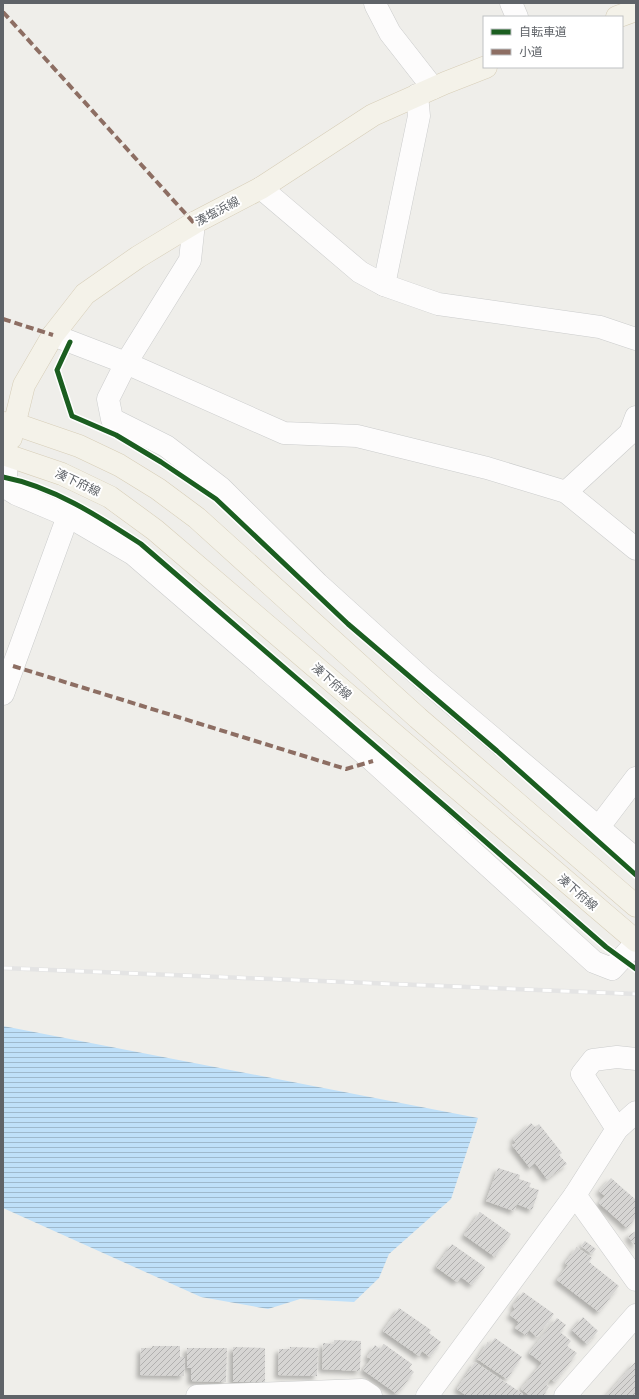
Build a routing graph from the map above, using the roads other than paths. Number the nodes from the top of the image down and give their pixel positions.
1 (375, 3) edge
2 (511, 3) edge
3 (636, 10) edge
4 (517, 16) edge
5 (620, 16) edge
6 (484, 68) edge
7 (425, 92) junction
8 (261, 188) junction
9 (194, 223) junction
10 (384, 285) junction
11 (53, 335) junction
12 (636, 339) edge
13 (126, 363) junction
14 (636, 417) edge
15 (9, 423) edge
16 (5, 454) edge
17 (566, 492) junction
18 (68, 516) junction
19 (636, 549) edge
20 (3, 694) edge
21 (636, 778) edge
22 (598, 828) junction
23 (636, 858) edge
24 (636, 906) edge
25 (636, 942) edge
26 (636, 1059) edge
27 (636, 1112) edge
28 (618, 1130) junction
29 (575, 1195) junction
30 (636, 1280) edge
31 (636, 1315) edge
32 (332, 1394) edge
33 (197, 1396) edge
34 (371, 1396) edge
35 (427, 1396) edge
36 (565, 1396) edge

1 - 7 street
2 - 4 street
3 - 5 main road
6 - 7 main road, 湊塩浜線
7 - 8 main road, 湊塩浜線
7 - 10 street
8 - 9 main road, 湊塩浜線
8 - 10 street
9 - 11 main road, 湊塩浜線
9 - 13 street
10 - 12 street
11 - 13 street
11 - 15 main road, 湊塩浜線
13 - 17 street
13 - 22 street
14 - 17 street
15 - 16 main road, 湊塩浜線
15 - 24 main road
16 - 18 street
16 - 25 main road, 湊下府線
17 - 19 street
18 - 20 street
18 - 25 street
21 - 22 street
22 - 23 street
26 - 28 street
27 - 28 street
28 - 29 street
29 - 30 street
29 - 35 street
31 - 36 street
32 - 33 street
32 - 34 street

